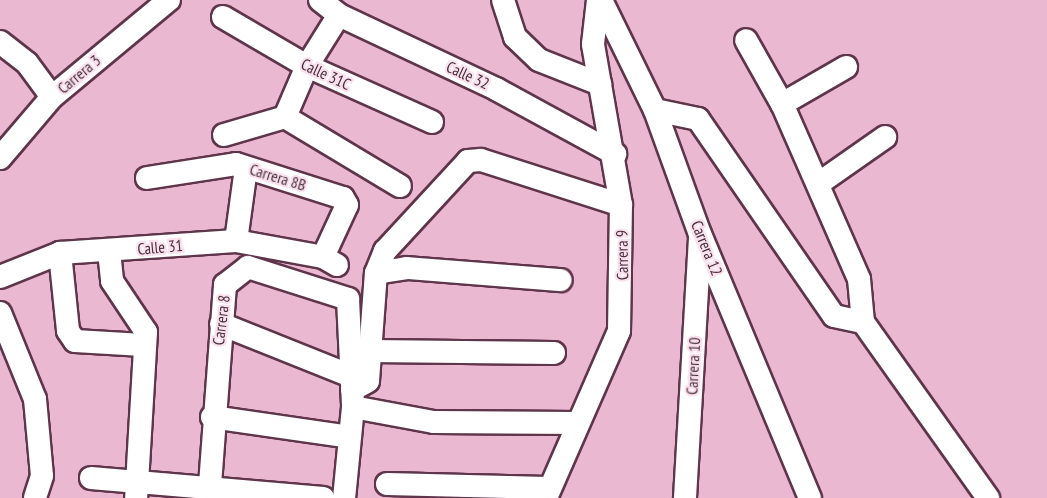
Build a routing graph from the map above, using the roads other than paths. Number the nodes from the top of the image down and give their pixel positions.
1 (169, 0) edge
2 (320, 0) edge
3 (503, 0) edge
4 (600, 0) edge
5 (339, 15) junction
6 (224, 17) dead end
7 (746, 40) dead end
8 (0, 42) edge
9 (307, 66) junction
10 (846, 67) dead end
11 (600, 84) junction
12 (52, 97) junction
13 (782, 104) junction
14 (656, 110) junction
15 (285, 117) junction
16 (432, 122) dead end
17 (224, 135) dead end
18 (885, 137) dead end
19 (615, 154) junction
20 (0, 158) edge
21 (246, 168) junction
22 (147, 178) dead end
23 (818, 184) junction
24 (400, 186) dead end
25 (621, 205) junction
26 (700, 234) junction
27 (236, 241) junction
28 (109, 251) junction
29 (60, 254) junction
30 (330, 261) joint
31 (376, 273) junction
32 (0, 277) edge
33 (561, 280) dead end
34 (0, 313) edge
35 (863, 322) junction
36 (221, 324) junction
37 (143, 345) junction
38 (370, 351) junction
39 (554, 353) dead end
40 (352, 391) junction
41 (212, 417) junction
42 (575, 423) junction
43 (350, 437) junction
44 (91, 478) dead end
45 (387, 484) dead end
46 (136, 488) edge
47 (210, 492) edge
48 (547, 493) edge
49 (688, 493) edge
50 (35, 498) edge
51 (323, 498) edge
52 (344, 498) edge
53 (810, 498) edge
54 (988, 498) edge

1 - 12 street, Carrera 3
2 - 5 street, Calle 32
3 - 11 street
4 - 11 street, Carrera 9
4 - 14 street, Carrera 12
5 - 9 street
5 - 19 street, Calle 32
6 - 9 street, Calle 31C
7 - 13 street
8 - 12 street
9 - 15 street
9 - 16 street, Calle 31C
10 - 13 street
11 - 19 street, Carrera 9
12 - 20 street, Carrera 3
13 - 23 street
14 - 26 street, Carrera 12
14 - 35 street
15 - 17 street
15 - 24 street
18 - 23 street
19 - 25 street, Carrera 9
21 - 22 street, Carrera 8B
21 - 27 street
21 - 30 street, Carrera 8B
23 - 35 street
25 - 31 street
25 - 42 street, Carrera 9
26 - 49 street, Carrera 10
26 - 53 street, Carrera 12
27 - 28 street, Calle 31
27 - 30 street, Calle 31
28 - 29 street, Calle 31
28 - 37 street
29 - 32 street, Calle 31
29 - 37 street
31 - 33 street
31 - 38 street
34 - 50 street
35 - 54 street
36 - 40 street
36 - 40 street, Carrera 8
36 - 41 street, Carrera 8
37 - 46 street
38 - 39 street
38 - 40 street
40 - 42 street
40 - 43 street
41 - 43 street
41 - 47 street, Carrera 8
42 - 48 street, Carrera 9
43 - 52 street
44 - 46 street
45 - 48 street
46 - 47 street
47 - 51 street

